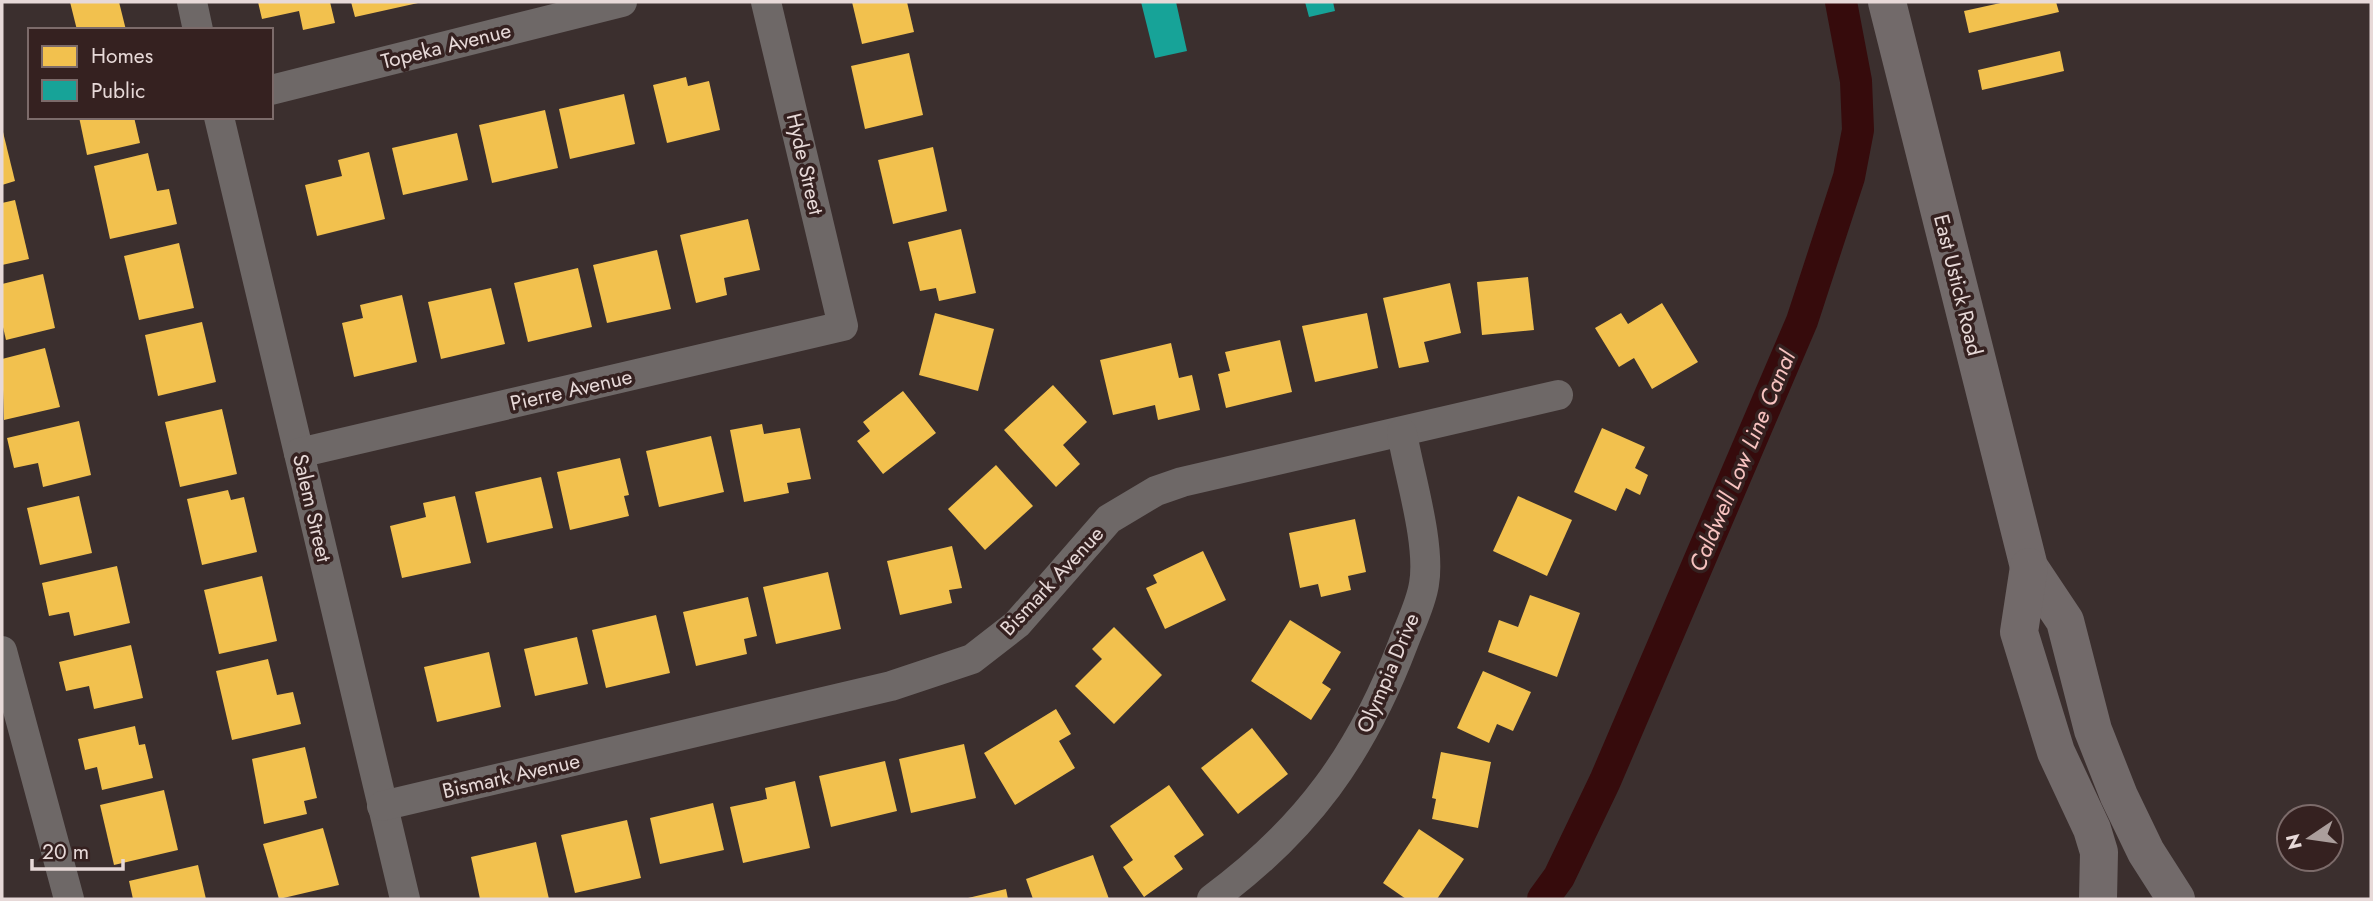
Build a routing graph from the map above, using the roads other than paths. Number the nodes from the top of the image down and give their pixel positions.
1 (192, 2) edge
2 (622, 2) edge
3 (766, 2) edge
4 (1886, 2) edge
5 (198, 28) edge
6 (273, 89) edge
7 (219, 119) edge
8 (843, 326) joint
9 (1558, 396) dead end
10 (1402, 433) junction
11 (299, 453) junction
12 (2029, 567) junction
13 (2, 651) edge
14 (382, 806) junction
15 (69, 899) edge
16 (405, 899) edge
17 (1212, 899) edge
18 (2098, 899) edge
19 (2176, 899) edge

1 - 5 street
2 - 6 street, Topeka Avenue
3 - 8 street, Hyde Street
4 - 12 main road, East Ustick Road
7 - 11 street, Salem Street
8 - 11 street, Pierre Avenue
9 - 10 street, Bismark Avenue
10 - 14 street, Bismark Avenue
10 - 17 street, Olympia Drive
11 - 14 street, Salem Street
12 - 18 main road, East Ustick Road
12 - 19 main road, East Ustick Road
13 - 15 street
14 - 16 street, Salem Street

